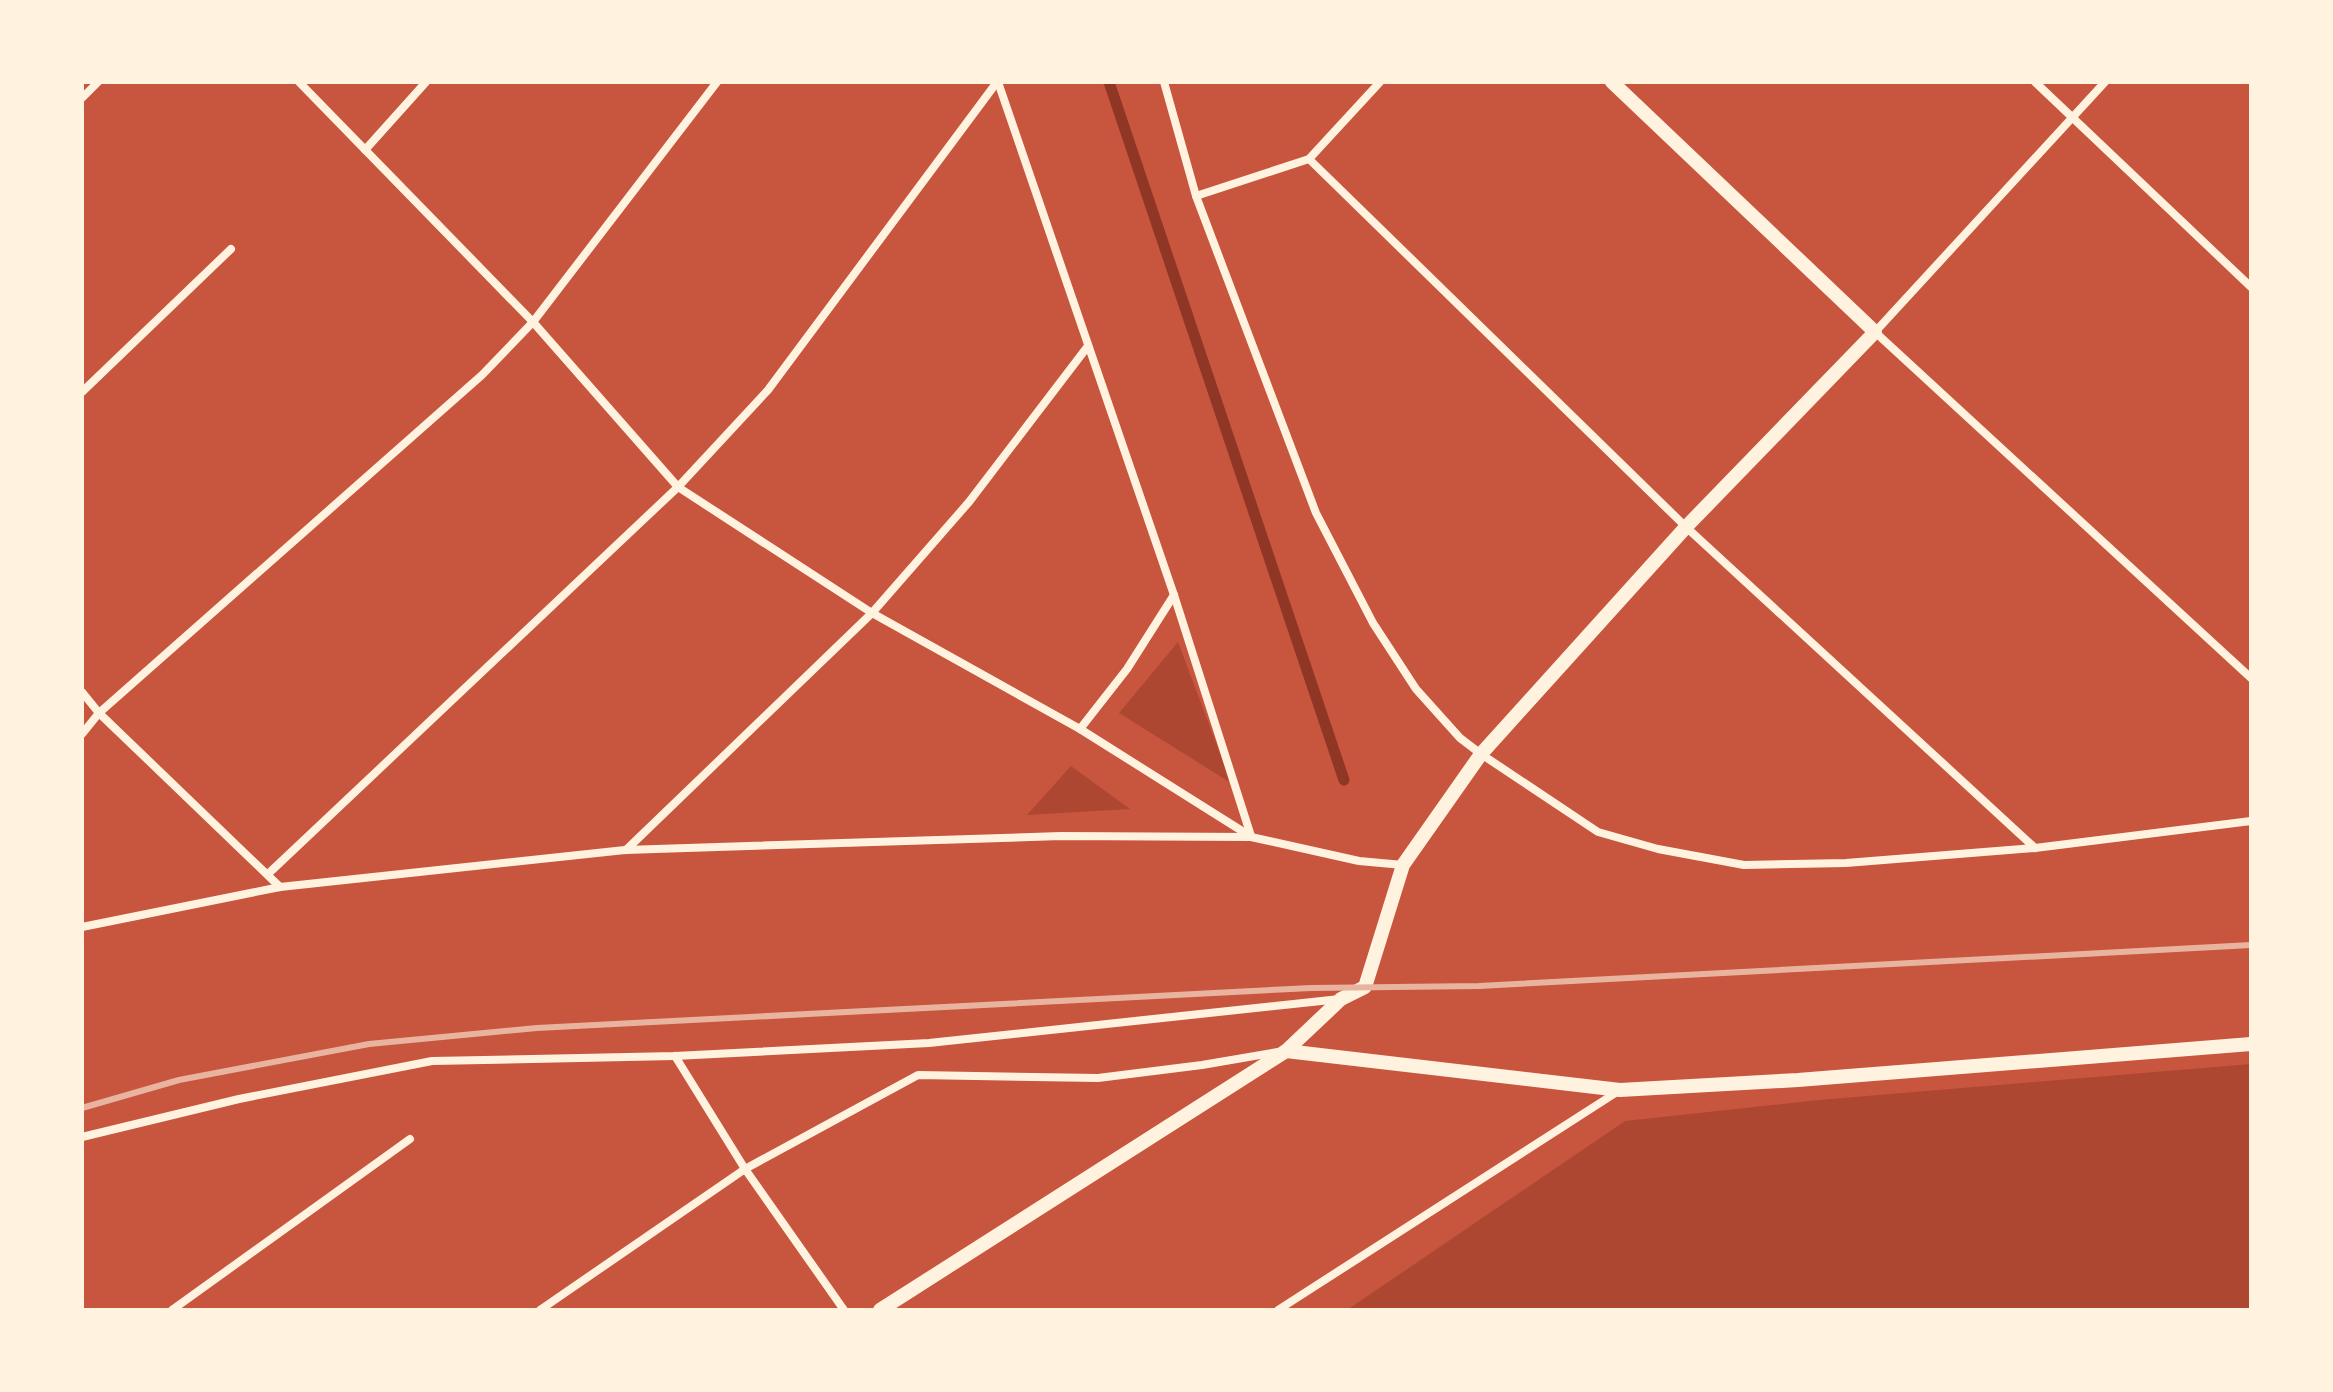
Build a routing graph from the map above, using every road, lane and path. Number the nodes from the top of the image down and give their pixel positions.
1 (98, 82) edge
2 (299, 82) edge
3 (426, 82) edge
4 (717, 82) edge
5 (997, 82) edge
6 (1164, 82) edge
7 (1380, 82) edge
8 (1612, 82) edge
9 (2035, 82) edge
10 (2105, 82) edge
11 (82, 98) edge
12 (2072, 118) junction
13 (365, 150) junction
14 (1309, 159) junction
15 (1196, 196) junction
16 (231, 249) dead end
17 (2251, 287) edge
18 (533, 322) junction
19 (1875, 332) junction
20 (1088, 346) junction
21 (82, 392) edge
22 (678, 487) junction
23 (1686, 527) junction
24 (1174, 595) junction
25 (872, 613) junction
26 (2251, 678) edge
27 (82, 692) edge
28 (99, 713) junction
29 (1080, 729) junction
30 (82, 734) edge
31 (1481, 754) junction
32 (2251, 821) edge
33 (1251, 837) junction
34 (2035, 848) junction
35 (625, 850) junction
36 (1403, 865) junction
37 (268, 874) junction
38 (280, 887) junction
39 (82, 927) edge
40 (1341, 999) junction
41 (2251, 1044) edge
42 (1286, 1051) junction
43 (675, 1056) junction
44 (1620, 1090) junction
45 (82, 1137) edge
46 (410, 1139) dead end
47 (745, 1169) junction
48 (172, 1310) edge
49 (540, 1310) edge
50 (844, 1310) edge
51 (880, 1310) edge
52 (1278, 1310) edge

1 - 11 street
2 - 13 street
3 - 13 street
4 - 18 street
5 - 20 street
5 - 22 street
6 - 15 street
7 - 14 street
8 - 19 street
9 - 12 street
10 - 12 street
12 - 17 street
12 - 19 street
13 - 18 street
14 - 15 street
14 - 23 street
15 - 31 street
16 - 21 street
18 - 22 street
18 - 28 street
19 - 23 street
19 - 26 street
20 - 24 street
20 - 25 street
22 - 25 street
22 - 37 street
23 - 31 street
23 - 34 street
24 - 29 street
24 - 33 street
25 - 29 street
25 - 35 street
27 - 28 street
28 - 30 street
28 - 37 street
29 - 33 street
31 - 34 street
31 - 36 street
32 - 34 street
33 - 35 street
33 - 36 street
35 - 38 street
36 - 40 street
37 - 38 street
38 - 39 street
40 - 42 street
40 - 43 street
41 - 44 street
42 - 44 street
42 - 47 street
42 - 51 street
43 - 45 street
43 - 47 street
44 - 52 street
46 - 48 street
47 - 49 street
47 - 50 street

